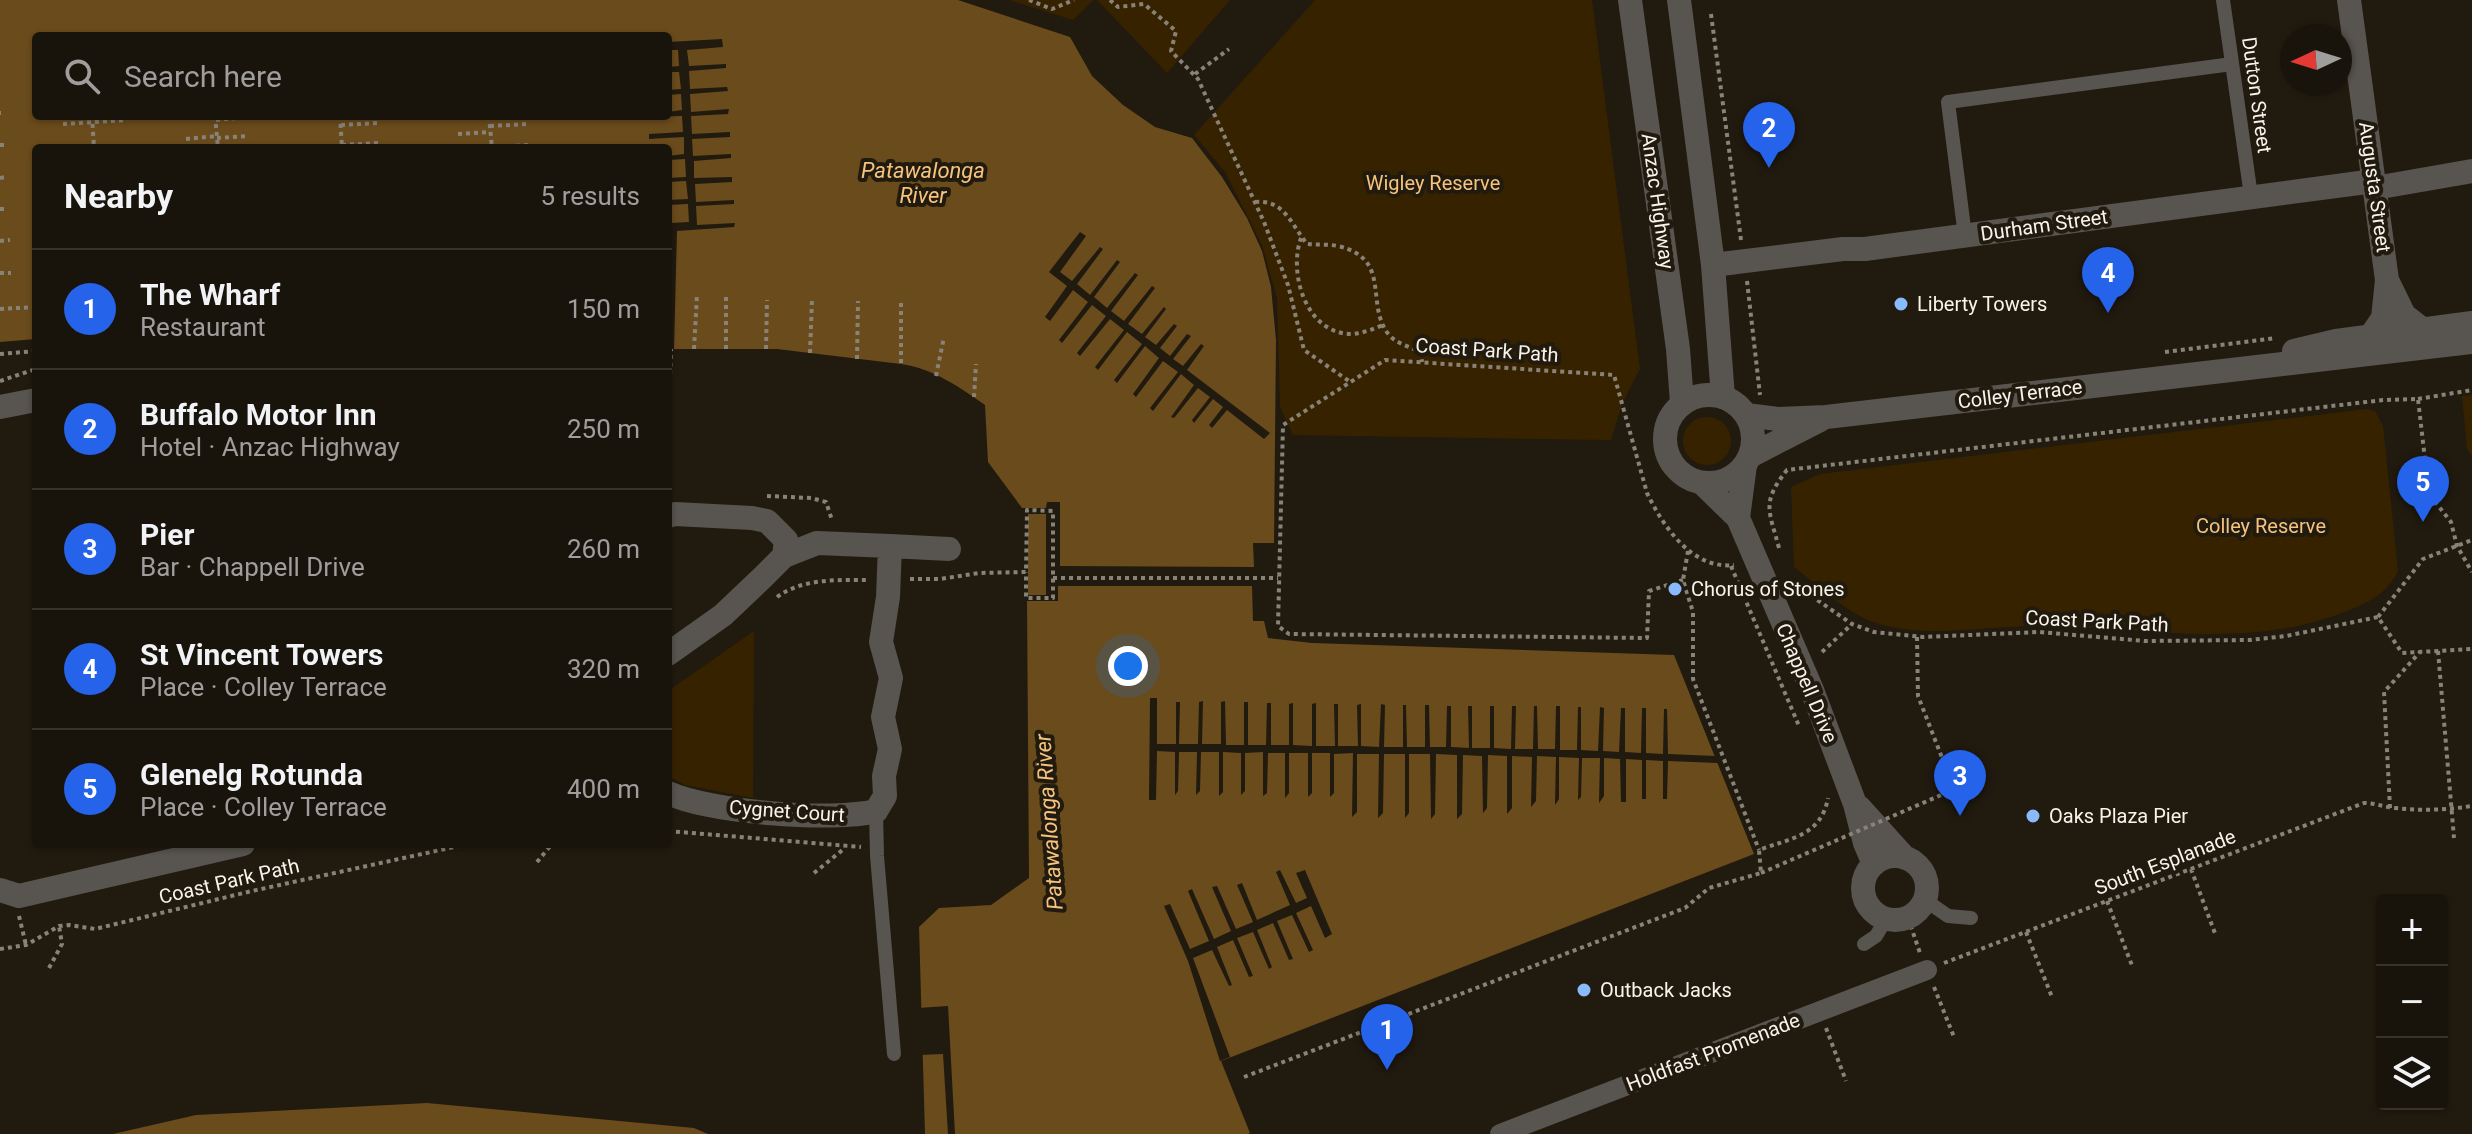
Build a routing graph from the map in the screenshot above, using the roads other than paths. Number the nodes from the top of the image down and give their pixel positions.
1 (1630, 0) edge
2 (1680, 0) edge
3 (2223, 0) edge
4 (2349, 0) edge
5 (2232, 64) junction
6 (2472, 171) edge
7 (2375, 185) junction
8 (2251, 196) junction
9 (1965, 236) junction
10 (1713, 265) junction
11 (2387, 280) junction
12 (2472, 323) edge
13 (2422, 329) junction
14 (2370, 337) junction
15 (2472, 342) edge
16 (2214, 370) junction
17 (1723, 397) junction
18 (32, 401) edge
19 (1682, 403) junction
20 (0, 407) edge
21 (1755, 412) junction
22 (1826, 417) junction
23 (1747, 461) junction
24 (1702, 483) junction
25 (672, 515) edge
26 (1738, 518) junction
27 (782, 542) junction
28 (890, 546) junction
29 (949, 549) dead end
30 (672, 651) edge
31 (672, 794) edge
32 (1855, 804) junction
33 (876, 811) junction
34 (226, 848) edge
35 (1905, 858) junction
36 (1874, 864) junction
37 (0, 890) edge
38 (1925, 900) junction
39 (1897, 918) junction
40 (1971, 918) dead end
41 (1864, 944) dead end
42 (1927, 970) road end
43 (894, 1054) dead end
44 (1500, 1134) edge

1 - 19 street, Anzac Highway
2 - 10 street
3 - 5 lane, Dutton Street
4 - 7 street, Augusta Street
5 - 8 lane, Dutton Street
5 - 9 lane
6 - 7 street, Durham Street
7 - 8 street, Durham Street
7 - 11 street, Augusta Street
8 - 9 street, Durham Street
9 - 10 street, Durham Street
10 - 17 street
10 - 21 street
11 - 13 street, Augusta Street
11 - 14 street, Augusta Street
12 - 13 street, Colley Terrace
13 - 14 street, Colley Terrace
14 - 16 street, Colley Terrace
15 - 16 street, Colley Terrace
16 - 22 street, Colley Terrace
17 - 19 street
17 - 21 street
18 - 20 street
19 - 24 street
21 - 22 street, Colley Terrace
21 - 23 street
22 - 23 street, Colley Terrace
23 - 24 street
23 - 26 street
24 - 26 street, Chappell Drive
25 - 27 street
26 - 32 street, Chappell Drive
27 - 28 street
27 - 30 street
28 - 29 street
28 - 33 street
31 - 33 street, Cygnet Court
32 - 35 street, Chappell Drive
32 - 36 street, Chappell Drive
33 - 43 lane
34 - 37 street
35 - 36 street
35 - 38 street
36 - 39 street
38 - 39 street
38 - 40 lane
39 - 41 lane
42 - 44 street, Holdfast Promenade

